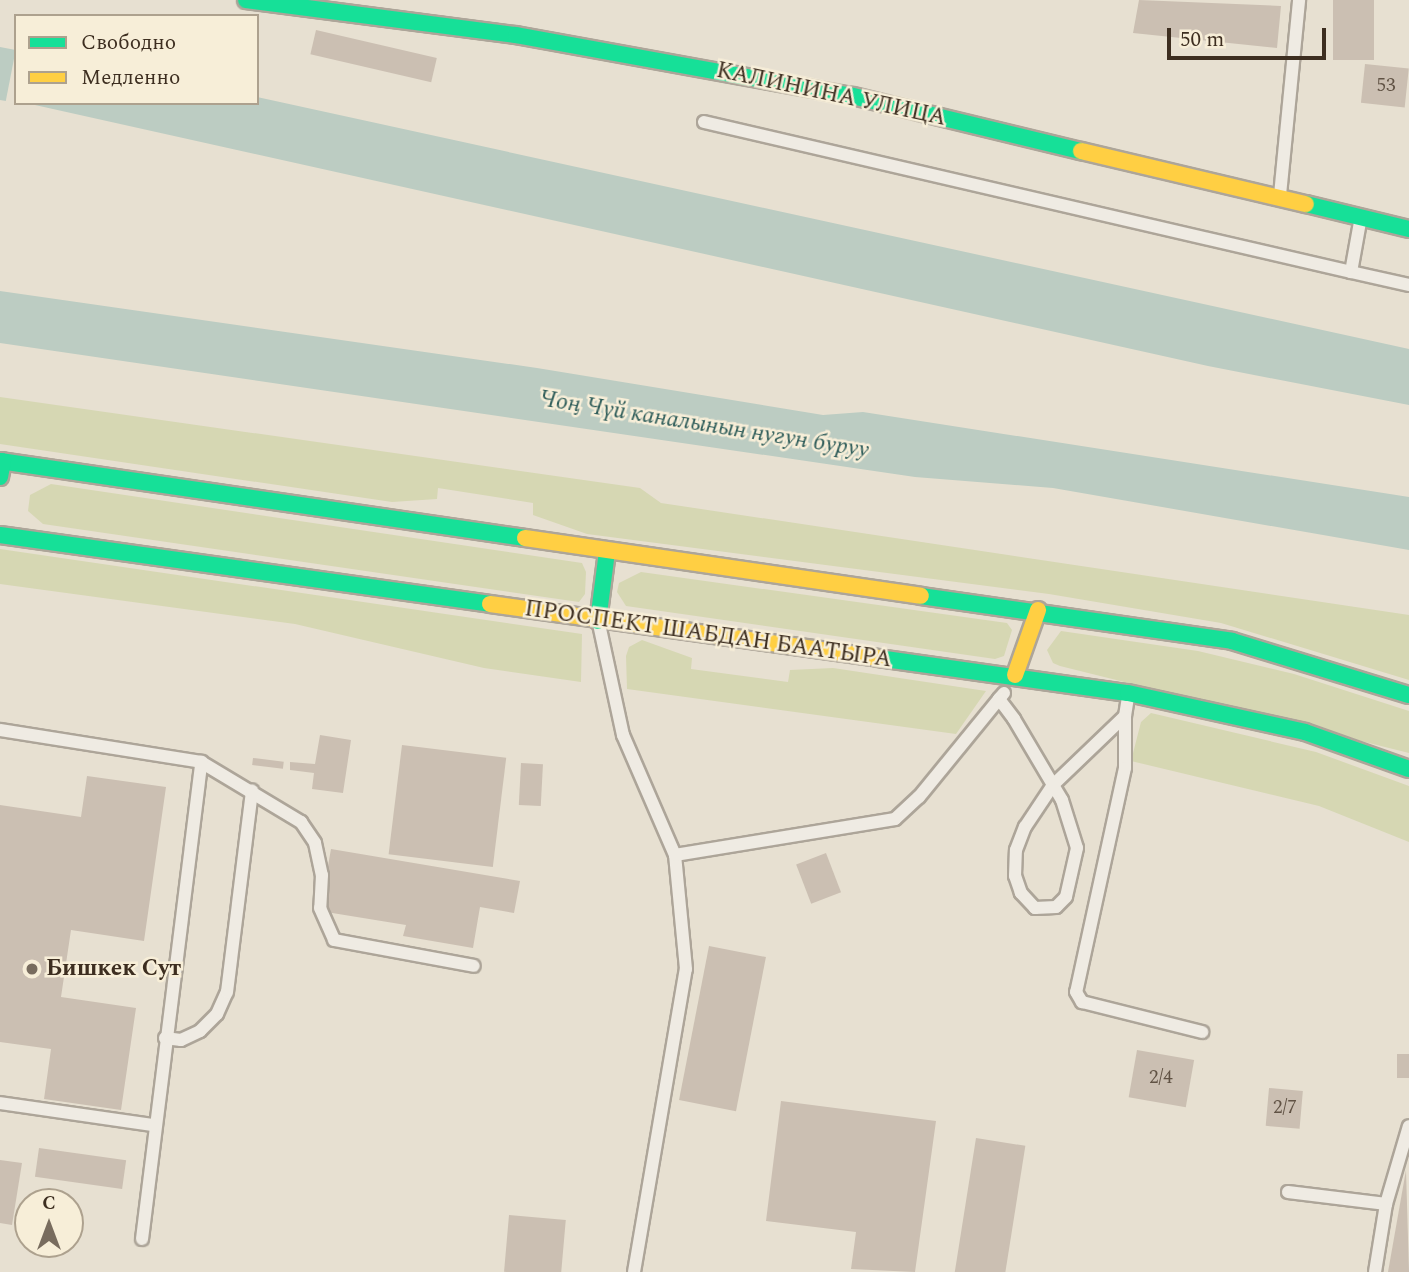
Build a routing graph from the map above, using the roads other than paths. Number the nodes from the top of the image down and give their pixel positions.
1 (246, 0) edge
2 (1299, 0) edge
3 (704, 121) dead end
4 (1280, 199) junction
5 (1361, 218) junction
6 (1409, 229) edge
7 (1350, 272) junction
8 (1409, 285) edge
9 (1, 467) edge
10 (0, 535) edge
11 (607, 552) junction
12 (1038, 610) junction
13 (598, 621) junction
14 (1014, 676) junction
15 (1128, 693) junction
16 (1409, 695) edge
17 (999, 699) junction
18 (1125, 716) junction
19 (0, 730) edge
20 (201, 762) junction
21 (1409, 769) edge
22 (1053, 785) junction
23 (252, 791) junction
24 (675, 855) junction
25 (474, 966) dead end
26 (1202, 1032) dead end
27 (165, 1038) junction
28 (0, 1103) edge
29 (153, 1125) junction
30 (1409, 1126) edge
31 (1288, 1192) dead end
32 (1386, 1204) junction
33 (142, 1239) dead end
34 (634, 1272) edge
35 (1375, 1272) edge

1 - 4 main road, КАЛИНИНА УЛИЦА
2 - 4 lane
3 - 7 lane
4 - 5 main road, КАЛИНИНА УЛИЦА
5 - 6 main road, КАЛИНИНА УЛИЦА
5 - 7 lane
7 - 8 lane
9 - 11 main road
10 - 13 main road, ПРОСПЕКТ ШАБДАН БААТЫРА
11 - 12 main road
11 - 13 main road
12 - 14 main road
12 - 16 main road
13 - 14 main road, ПРОСПЕКТ ШАБДАН БААТЫРА
13 - 24 lane
14 - 15 main road, ПРОСПЕКТ ШАБДАН БААТЫРА
14 - 17 lane
15 - 18 lane
15 - 21 main road, ПРОСПЕКТ ШАБДАН БААТЫРА
17 - 22 lane
17 - 24 lane
18 - 22 lane
18 - 26 lane
19 - 20 lane
20 - 23 lane
20 - 27 lane
22 - 22 lane
23 - 25 lane
23 - 27 lane
24 - 34 lane
27 - 29 lane
28 - 29 lane
29 - 33 lane
30 - 32 lane
31 - 32 lane
32 - 35 lane

